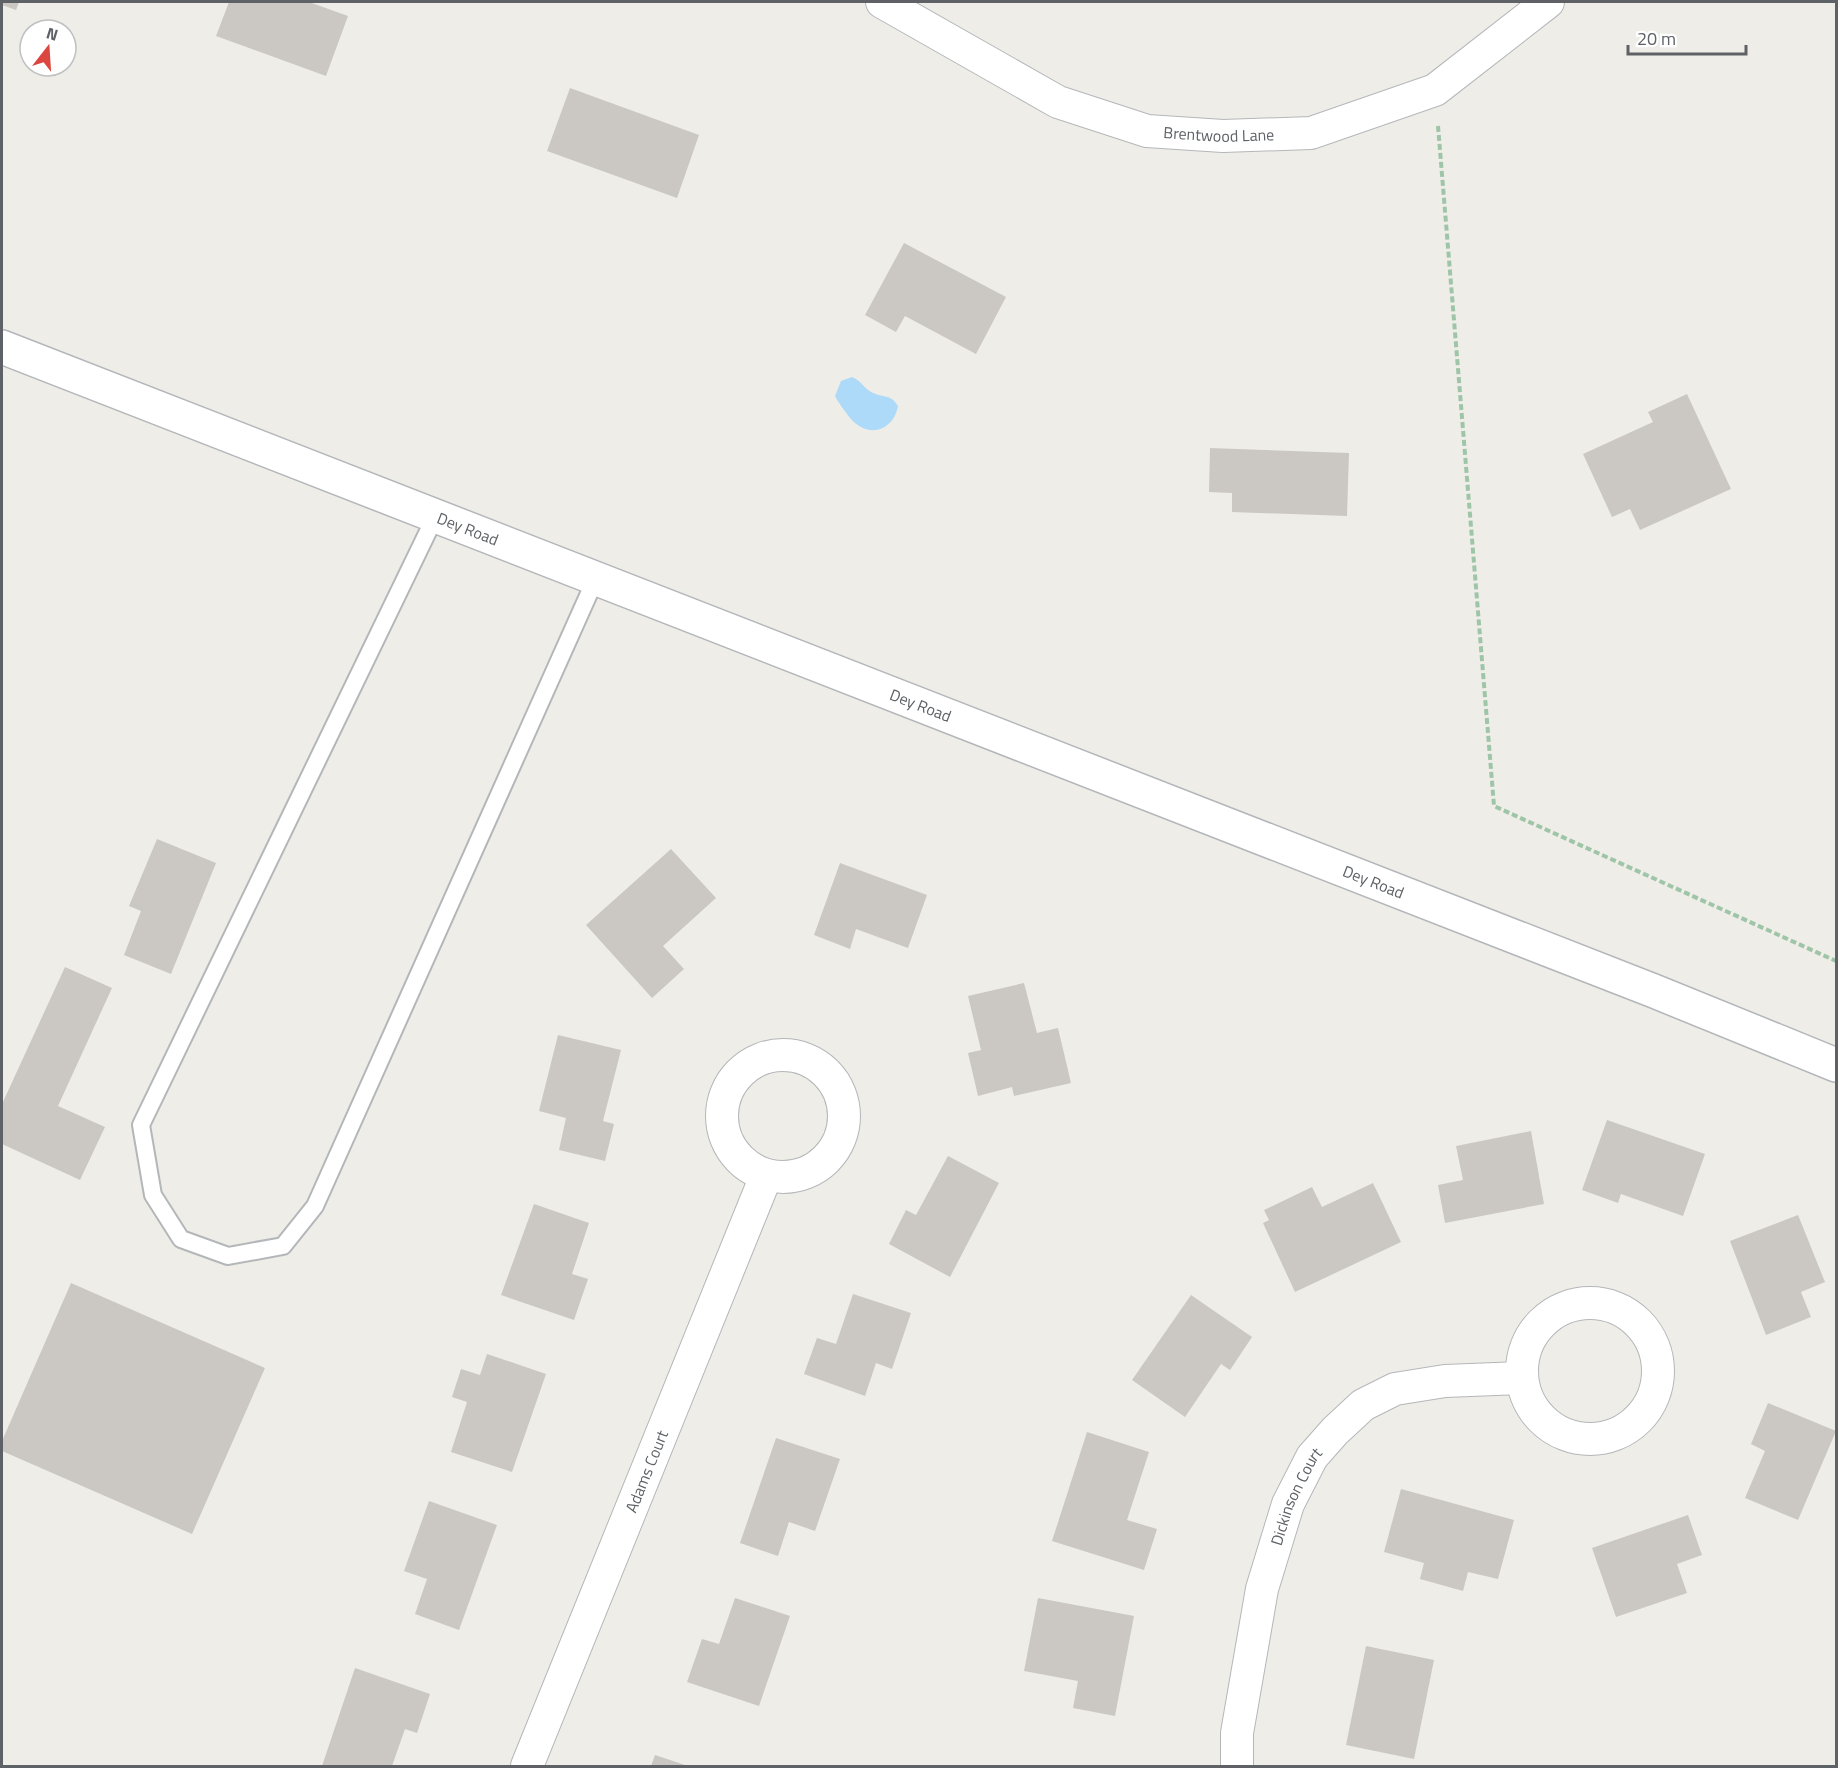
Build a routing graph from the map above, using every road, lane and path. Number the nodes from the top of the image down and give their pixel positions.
1 (882, 2) edge
2 (1548, 2) edge
3 (1435, 90) junction
4 (2, 347) edge
5 (436, 515) junction
6 (596, 578) junction
7 (1836, 961) edge
8 (1836, 1065) edge
9 (766, 1176) dead end
10 (1521, 1378) junction
11 (526, 1767) edge
12 (1237, 1767) edge

1 - 3 street, Brentwood Lane
2 - 3 street, Brentwood Lane
3 - 7 path
4 - 5 main road, Dey Road
5 - 6 main road, Dey Road
5 - 6 lane
6 - 8 main road, Dey Road
9 - 11 street, Adams Court
10 - 10 street
10 - 12 street, Dickinson Court

